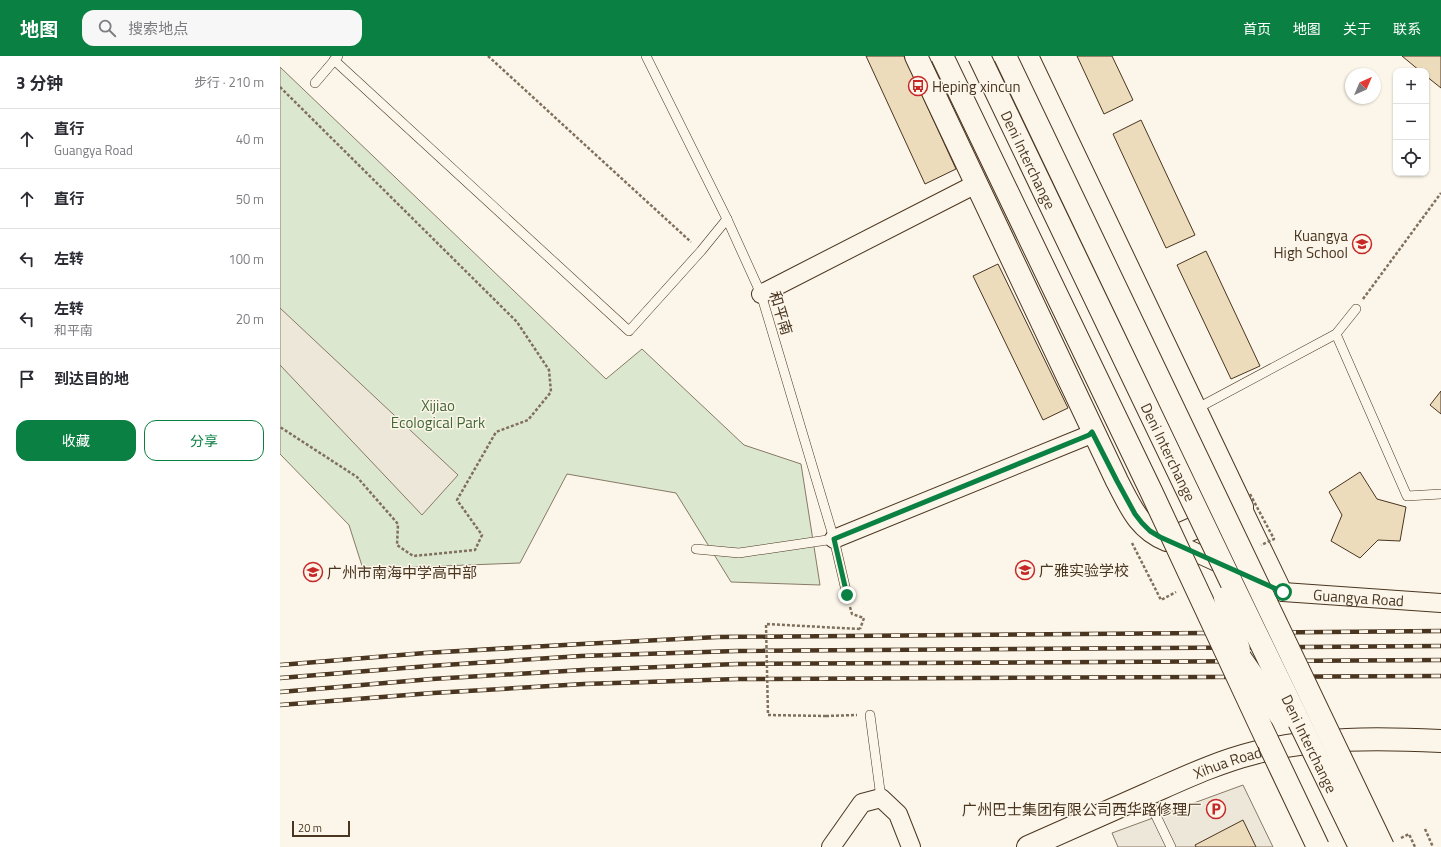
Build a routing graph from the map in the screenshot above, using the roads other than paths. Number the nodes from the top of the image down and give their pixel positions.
1 (646, 56) edge
2 (916, 56) edge
3 (942, 56) edge
4 (967, 56) edge
5 (980, 56) edge
6 (1005, 56) edge
7 (1028, 56) edge
8 (336, 58) edge
9 (315, 83) dead end
10 (976, 184) junction
11 (727, 219) junction
12 (761, 294) junction
13 (1356, 309) road end
14 (1336, 334) junction
15 (1196, 409) junction
16 (1092, 432) junction
17 (1441, 494) edge
18 (1246, 500) junction
19 (834, 539) junction
20 (1167, 540) junction
21 (696, 549) dead end
22 (1261, 591) junction
23 (1283, 592) junction
24 (847, 595) road end
25 (1225, 598) junction
26 (1441, 603) edge
27 (1205, 607) junction
28 (1242, 661) junction
29 (870, 715) road end
30 (1289, 715) junction
31 (1261, 727) junction
32 (1441, 741) edge
33 (1146, 795) junction
34 (881, 798) junction
35 (1390, 843) edge
36 (831, 847) edge
37 (910, 847) edge
38 (1028, 847) edge
39 (1171, 847) edge
40 (1318, 847) edge
41 (1344, 847) edge
42 (1360, 847) edge

1 - 11 lane, 和平南
2 - 10 main road
3 - 27 main road, bridge
4 - 25 main road, Deni Interchange
5 - 30 main road, Deni Interchange, bridge
6 - 22 main road, Deni Interchange, bridge
7 - 15 main road
8 - 9 lane
8 - 11 lane
10 - 12 street
10 - 16 main road
11 - 12 lane, 和平南
12 - 19 lane, 和平南
13 - 14 lane
14 - 15 lane
14 - 17 lane
15 - 18 main road
16 - 19 street
16 - 20 main road
18 - 20 main road
18 - 23 street
19 - 21 lane
19 - 24 lane, 和平南
20 - 23 street, Guangya Road
22 - 30 main road, bridge
22 - 35 main road, Deni Interchange, bridge
23 - 26 street, Guangya Road
25 - 28 main road, bridge
25 - 30 main road, Deni Interchange, bridge
27 - 28 main road, bridge
27 - 31 main road, bridge
28 - 30 main road, bridge
28 - 31 main road, bridge
29 - 34 lane
30 - 41 main road, Deni Interchange
30 - 42 main road, Deni Interchange, bridge
31 - 40 main road, bridge
32 - 33 main road, Xihua Road
33 - 38 main road, Xihua Road
33 - 39 lane
34 - 36 street
34 - 37 street

